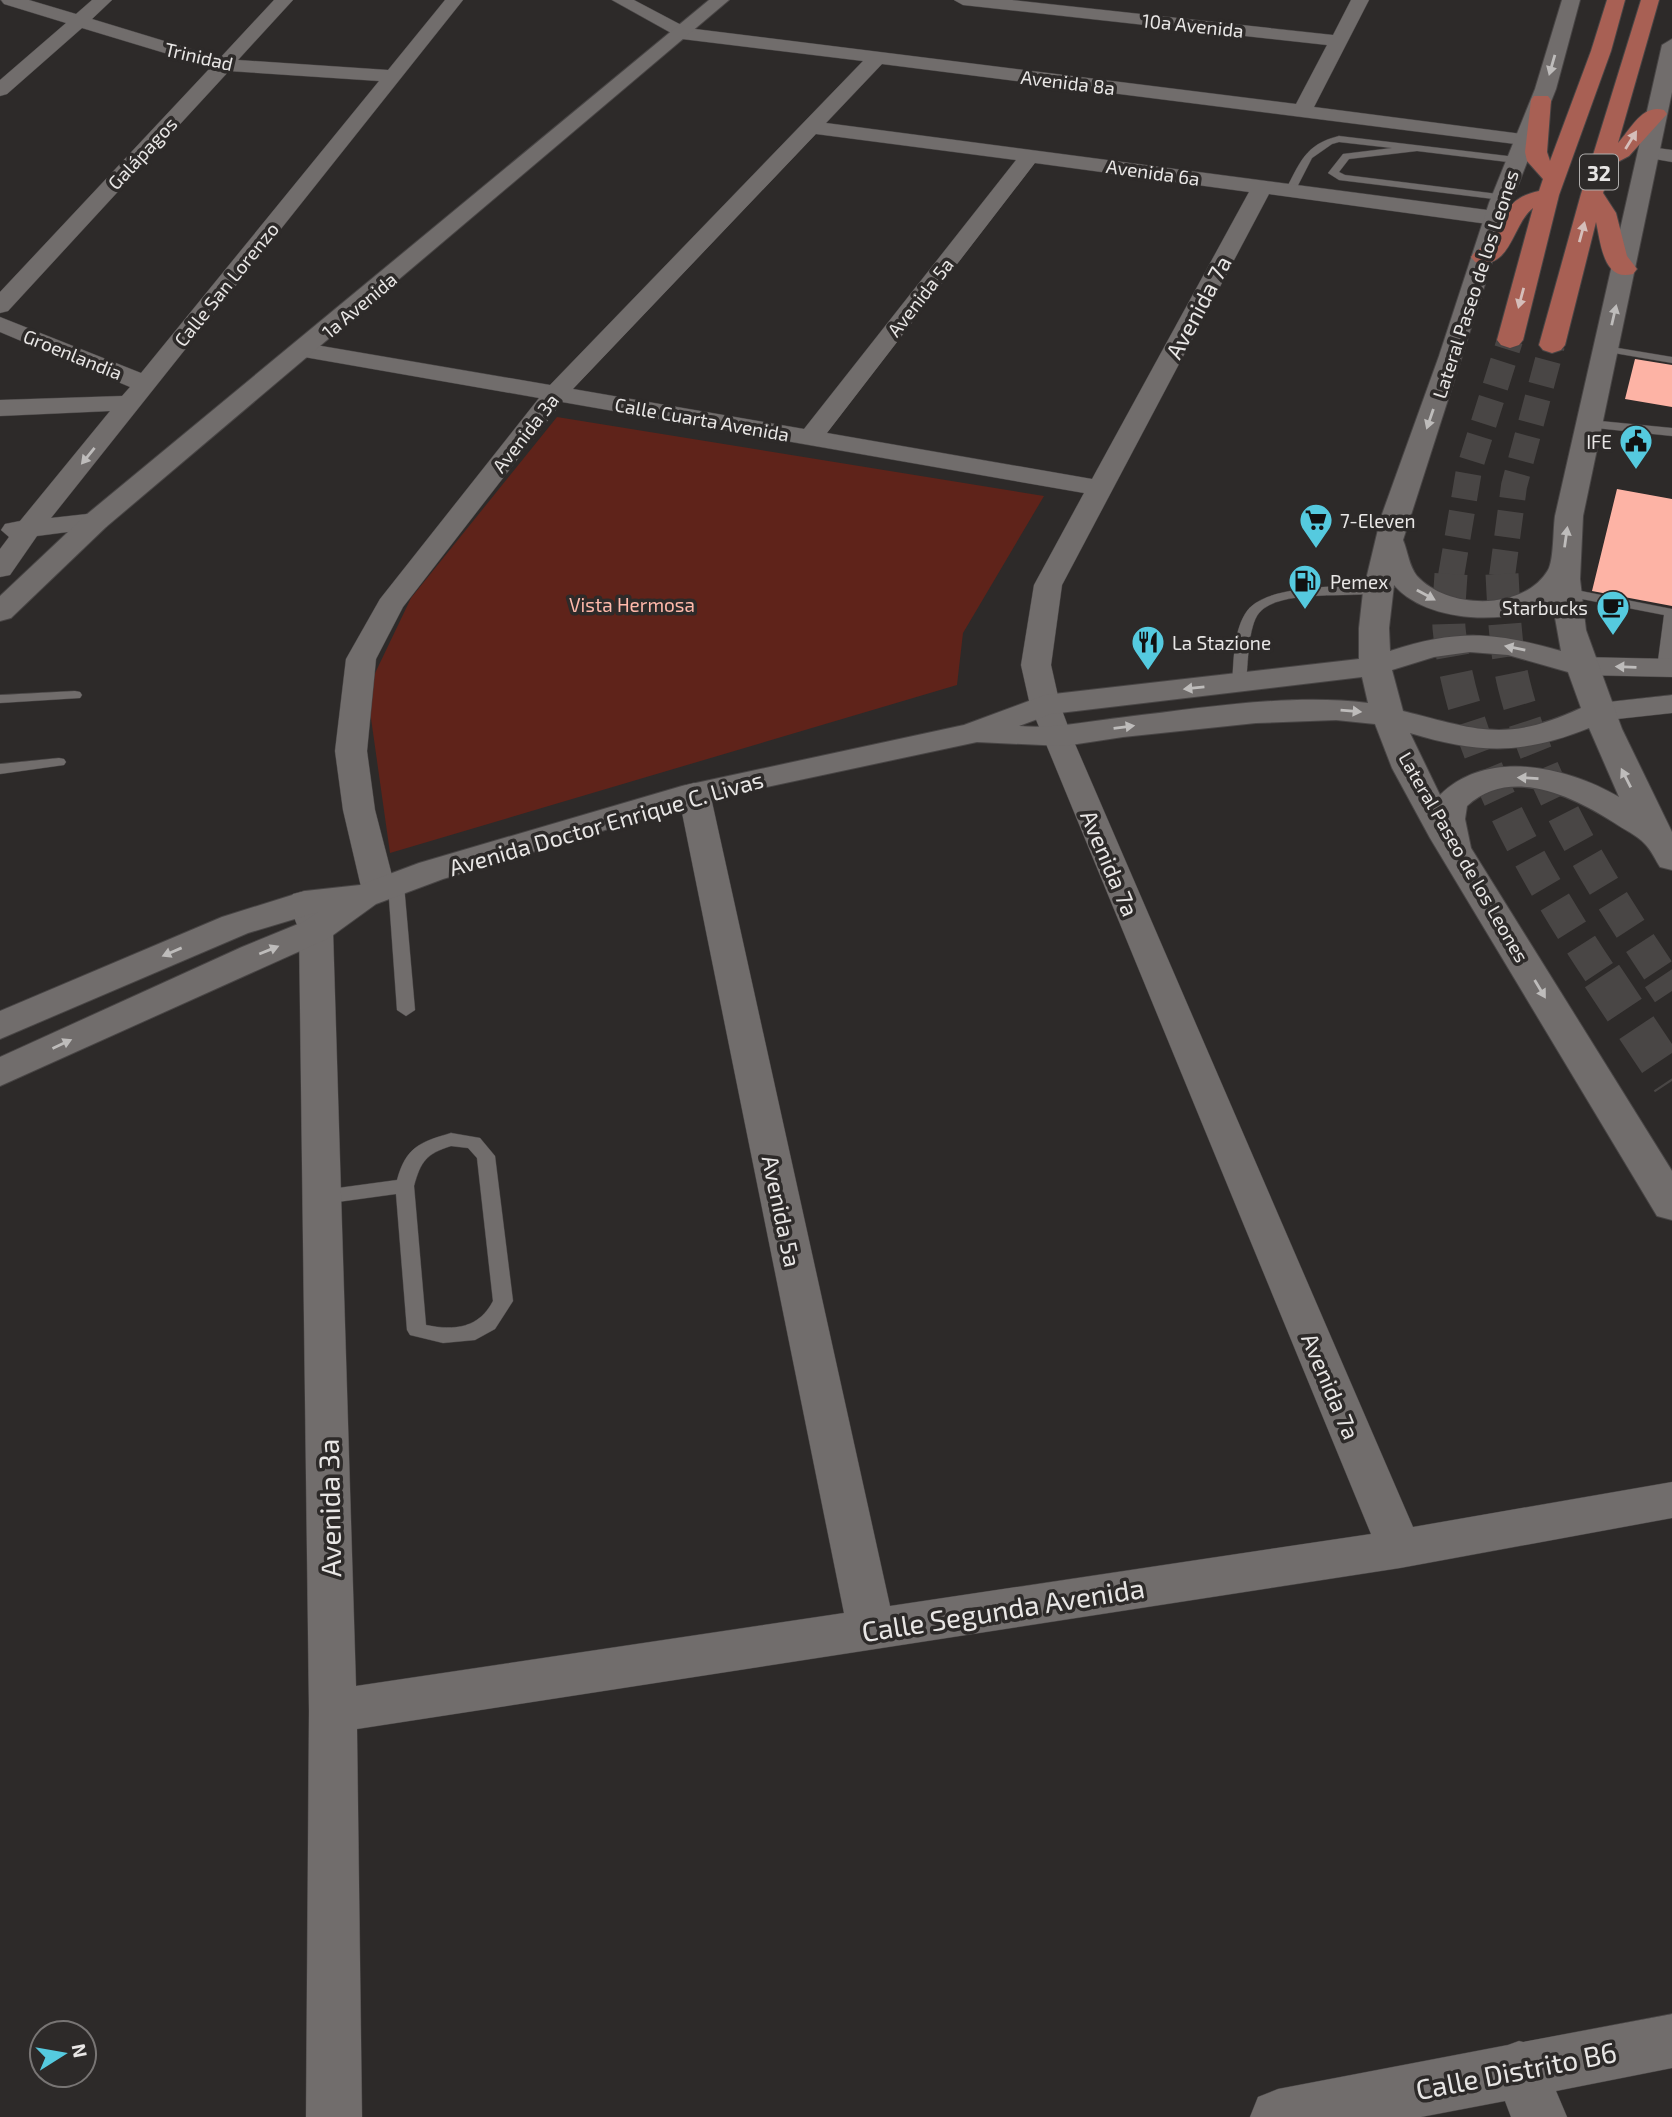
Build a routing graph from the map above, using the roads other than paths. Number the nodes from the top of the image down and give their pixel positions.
1 (10, 0) edge
2 (103, 0) edge
3 (284, 0) edge
4 (454, 0) edge
5 (621, 0) edge
6 (720, 0) edge
7 (963, 0) edge
8 (1143, 0) edge
9 (1360, 0) edge
10 (1571, 0) edge
11 (1616, 0) edge
12 (1650, 0) edge
13 (1129, 19) junction
14 (78, 22) junction
15 (682, 33) junction
16 (1340, 41) junction
17 (1672, 45) edge
18 (877, 58) junction
19 (223, 65) junction
20 (394, 76) junction
21 (1668, 78) edge
22 (0, 90) edge
23 (1541, 100) junction
24 (1302, 111) junction
25 (1657, 114) junction
26 (810, 127) junction
27 (1420, 148) junction
28 (1520, 150) junction
29 (1661, 154) edge
30 (1030, 156) junction
31 (1602, 160) junction
32 (1551, 187) junction
33 (1276, 189) junction
34 (1592, 194) junction
35 (1498, 208) junction
36 (1483, 257) junction
37 (1625, 269) junction
38 (0, 306) edge
39 (0, 324) edge
40 (1510, 340) tunnel mouth
41 (1552, 345) tunnel mouth
42 (1606, 349) junction
43 (304, 350) junction
44 (1672, 360) edge
45 (138, 393) junction
46 (555, 394) junction
47 (0, 408) edge
48 (1590, 424) junction
49 (1672, 432) edge
50 (810, 438) junction
51 (1100, 488) junction
52 (96, 522) junction
53 (29, 528) junction
54 (0, 532) edge
55 (1390, 542) junction
56 (0, 569) edge
57 (1565, 580) junction
58 (1378, 589) junction
59 (0, 612) edge
60 (1671, 613) edge
61 (1376, 665) junction
62 (1581, 666) junction
63 (1668, 668) edge
64 (1239, 683) junction
65 (75, 695) dead end
66 (0, 699) edge
67 (1672, 704) edge
68 (1045, 705) junction
69 (1599, 712) junction
70 (1387, 715) junction
71 (973, 733) junction
72 (1056, 737) junction
73 (59, 762) dead end
74 (0, 769) edge
75 (694, 793) junction
76 (1668, 852) edge
77 (1457, 853) junction
78 (380, 891) junction
79 (311, 916) junction
80 (406, 1010) dead end
81 (0, 1026) edge
82 (0, 1073) edge
83 (405, 1186) junction
84 (323, 1197) junction
85 (1672, 1205) edge
86 (1672, 1500) edge
87 (1400, 1549) junction
88 (871, 1628) junction
89 (333, 1711) junction
90 (1672, 2041) edge
91 (1519, 2068) junction
92 (334, 2117) edge
93 (1278, 2117) edge
94 (1539, 2117) edge

1 - 14 street, Trinidad
2 - 14 street
3 - 19 street, Galápagos
4 - 20 street, Calle San Lorenzo
5 - 15 street, Avenida 8a
6 - 15 street, 1a Avenida
7 - 13 street, 10a Avenida
8 - 13 street
9 - 16 street
10 -> 23 street, Lateral Paseo de los Leones
11 - 32 main road, 32
12 - 31 main road, 32
13 - 16 street, 10a Avenida
14 - 19 street, Trinidad
14 - 22 street
15 - 18 street, Avenida 8a
15 - 43 street, 1a Avenida
16 - 24 street
17 - 21 street
18 - 24 street, Avenida 8a
18 - 26 street, Avenida 3a
19 - 20 street, Trinidad
19 - 38 street, Galápagos
20 - 45 street, Calle San Lorenzo
21 - 25 street
23 - 28 street, Lateral Paseo de los Leones
23 - 32 main road
24 - 28 street, Avenida 8a
25 - 29 street
31 -> 25 main road
26 - 30 street, Avenida 6a
26 - 46 street, Avenida 3a
27 - 28 lane
27 - 33 lane
27 - 35 lane
28 - 35 street, Lateral Paseo de los Leones
29 - 37 street
30 - 33 street, Avenida 6a
30 - 50 street, Avenida 5a
31 - 34 main road, 32
32 - 36 main road
32 -> 40 main road, 32
33 - 35 street, Avenida 6a
33 - 51 street, Avenida 7a
34 - 37 main road
41 -> 34 main road, 32
35 - 36 street, Lateral Paseo de los Leones
36 -> 55 street, Lateral Paseo de los Leones
42 -> 37 street
39 - 45 street, Groenlandia
42 - 44 lane
42 - 48 street
43 - 46 street, Calle Cuarta Avenida
43 - 52 street, 1a Avenida
45 - 47 street
45 -> 53 street, Calle San Lorenzo
46 - 50 street, Calle Cuarta Avenida
46 - 78 street, Avenida 3a
48 - 49 lane
57 -> 48 street
50 - 51 street, Calle Cuarta Avenida
51 - 68 street, Avenida 7a
52 - 53 street
52 - 59 street, 1a Avenida
53 - 54 street
53 - 56 street, Calle San Lorenzo
55 -> 57 street
55 - 58 street, Lateral Paseo de los Leones
57 - 60 lane
57 - 62 street
58 - 61 street, Lateral Paseo de los Leones
58 - 64 lane
60 - 63 lane
62 -> 61 street, Avenida Doctor Enrique C. Livas
61 - 64 street, Avenida Doctor Enrique C. Livas
61 - 70 street, Lateral Paseo de los Leones
63 -> 62 street, Avenida Doctor Enrique C. Livas
62 - 69 street
64 -> 68 street, Avenida Doctor Enrique C. Livas
65 - 66 lane
67 - 69 street, Avenida Doctor Enrique C. Livas
68 - 71 street, Avenida Doctor Enrique C. Livas
68 - 72 street, Avenida 7a
69 - 70 street, Avenida Doctor Enrique C. Livas
76 -> 69 street
72 -> 70 street, Avenida Doctor Enrique C. Livas
70 - 77 street, Lateral Paseo de los Leones
71 - 72 street, Avenida Doctor Enrique C. Livas
71 - 75 street, Avenida Doctor Enrique C. Livas
72 - 87 street, Avenida 7a
73 - 74 lane
75 - 78 street, Avenida Doctor Enrique C. Livas
75 - 88 street, Avenida 5a
76 -> 77 street
77 -> 85 street, Lateral Paseo de los Leones
78 - 79 street, Avenida Doctor Enrique C. Livas
78 - 80 lane
79 -> 81 street, Avenida Doctor Enrique C. Livas
82 -> 79 street, Avenida Doctor Enrique C. Livas
79 - 84 street, Avenida 3a
83 - 83 lane
83 - 84 lane
84 - 89 street, Avenida 3a
86 - 87 street, Calle Segunda Avenida
87 - 88 street, Calle Segunda Avenida
88 - 89 street, Calle Segunda Avenida
89 - 92 street, Avenida 3a
90 - 91 street, Calle Distrito B6
91 - 93 street, Calle Distrito B6
91 - 94 street

